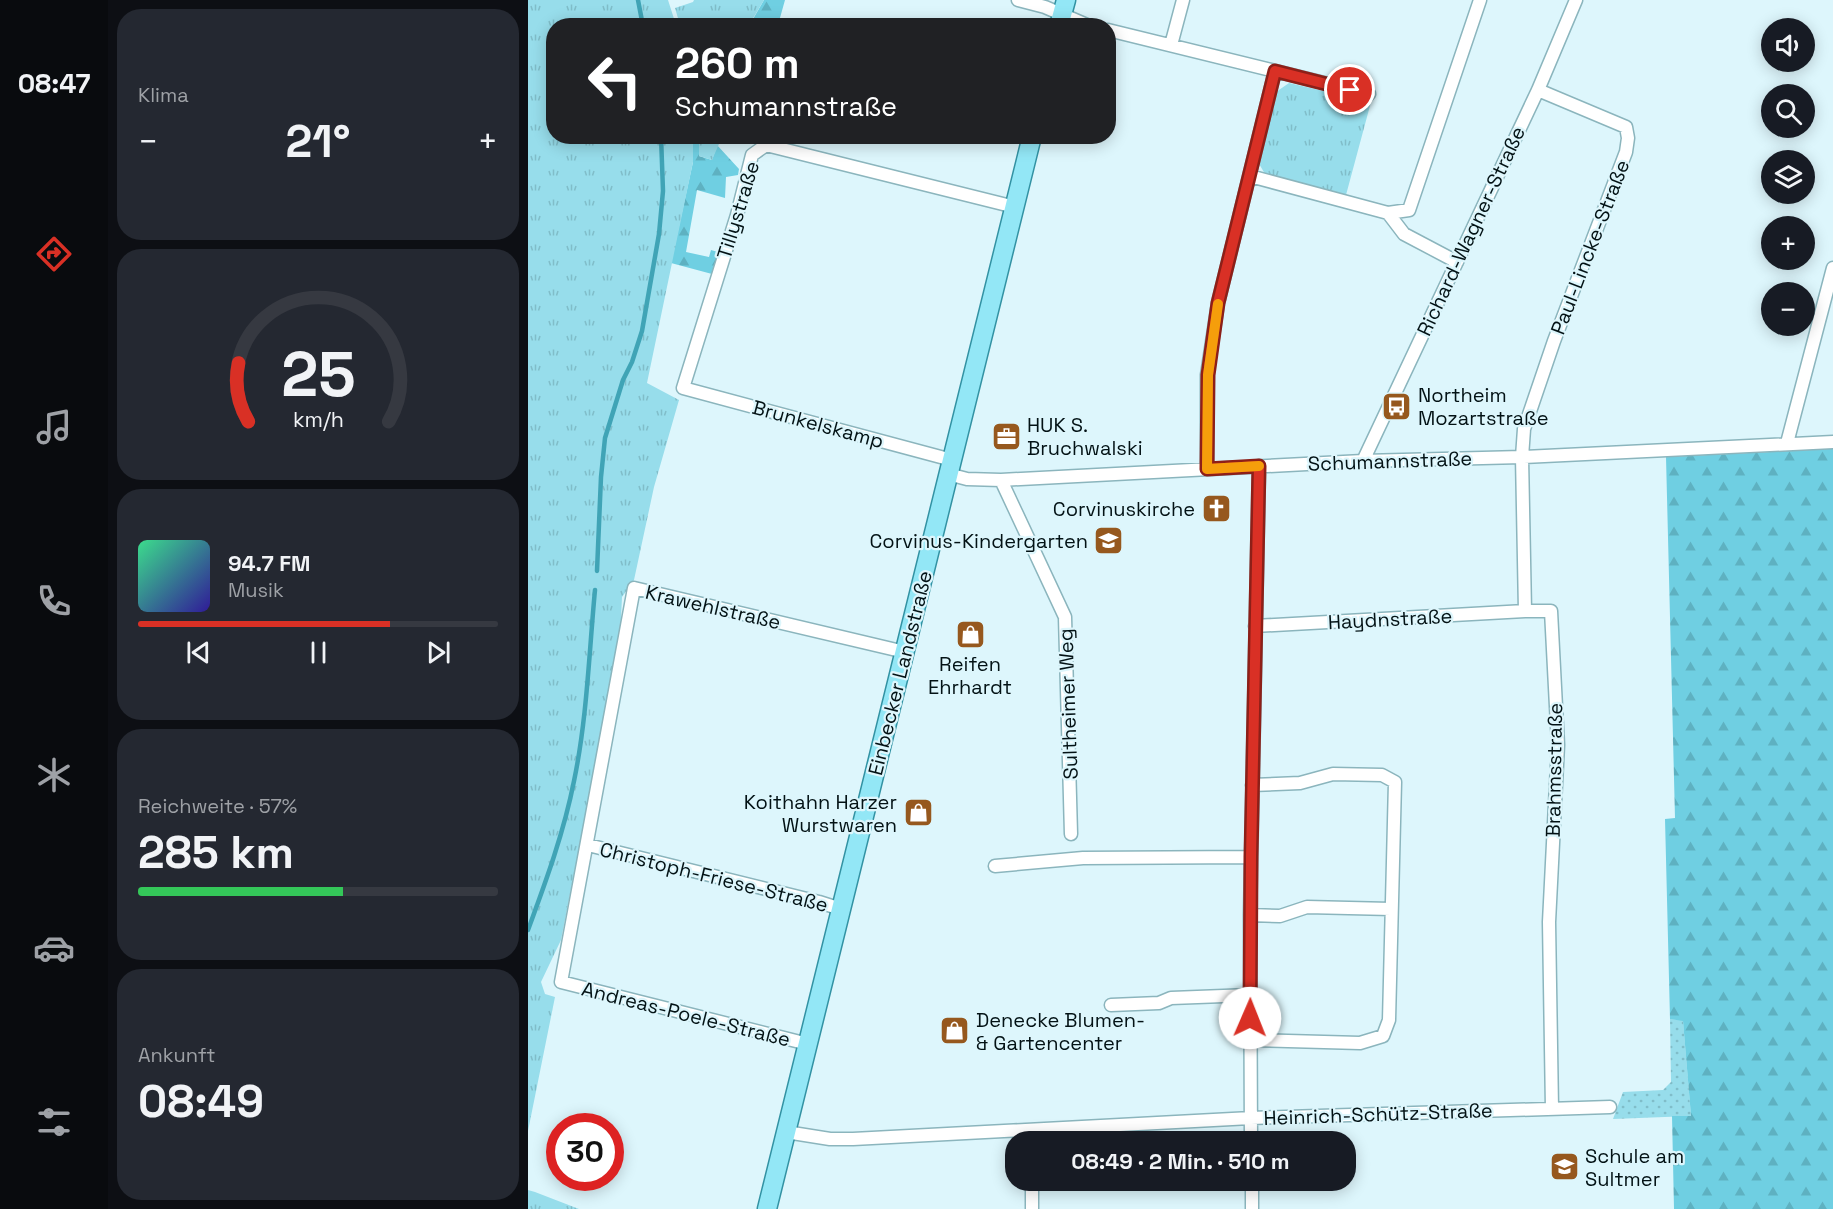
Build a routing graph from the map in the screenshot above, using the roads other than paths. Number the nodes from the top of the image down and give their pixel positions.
1 (1018, 0) edge
2 (1183, 0) edge
3 (1480, 0) edge
4 (1576, 0) edge
5 (1062, 13) edge
6 (1116, 32) edge
7 (1171, 45) junction
8 (1275, 71) junction
9 (1538, 90) junction
10 (1369, 94) dead end
11 (1030, 144) edge
12 (1250, 176) junction
13 (1015, 207) junction
14 (1388, 213) junction
15 (1457, 262) junction
16 (1833, 268) edge
17 (683, 388) joint
18 (1833, 442) edge
19 (1787, 444) junction
20 (1522, 457) junction
21 (1363, 461) junction
22 (1259, 466) junction
23 (950, 467) junction
24 (1207, 469) junction
25 (1001, 480) junction
26 (1525, 611) junction
27 (1256, 627) junction
28 (904, 652) junction
29 (1252, 785) junction
30 (1071, 834) dead end
31 (588, 845) junction
32 (1251, 857) junction
33 (995, 866) dead end
34 (841, 909) junction
35 (1391, 909) junction
36 (1250, 915) junction
37 (1250, 995) junction
38 (1111, 1005) dead end
39 (1250, 1040) junction
40 (808, 1044) junction
41 (1610, 1107) dead end
42 (1552, 1109) junction
43 (1251, 1118) junction
44 (786, 1131) junction
45 (1092, 1131) edge
46 (1251, 1131) edge
47 (1005, 1136) edge
48 (1032, 1191) edge
49 (1252, 1191) edge
50 (767, 1209) edge
51 (1032, 1209) edge
52 (1252, 1209) edge

1 - 5 street
2 - 7 street
3 - 14 street
4 - 9 street, Richard-Wagner-Straße
6 - 7 street
7 - 8 street
8 - 10 street
8 - 12 street
9 - 15 street, Richard-Wagner-Straße
9 - 20 street, Paul-Lincke-Straße
11 - 13 main road, Einbecker Landstraße
12 - 14 street
12 - 24 street
13 - 17 street, Tillystraße
13 - 23 main road, Einbecker Landstraße
14 - 15 street
15 - 21 street, Richard-Wagner-Straße
16 - 19 street
17 - 23 street, Brunkelskamp
18 - 19 street, Schumannstraße
19 - 20 street, Schumannstraße
20 - 21 street, Schumannstraße
20 - 26 street
21 - 22 street, Schumannstraße
22 - 24 street, Schumannstraße
22 - 27 street
23 - 25 street, Schumannstraße
23 - 28 main road, Einbecker Landstraße
24 - 25 street, Schumannstraße
25 - 30 street, Sultheimer Weg
26 - 27 street, Haydnstraße
26 - 42 street, Brahmsstraße
27 - 29 street
28 - 31 street, Krawehlstraße
28 - 34 main road, Einbecker Landstraße
29 - 32 street
29 - 35 street
31 - 34 street, Christoph-Friese-Straße
31 - 40 street, Andreas-Poele-Straße
32 - 33 street
32 - 36 street
34 - 40 main road, Einbecker Landstraße
35 - 36 street
35 - 39 street
36 - 37 street
37 - 38 street
37 - 39 street
39 - 43 street
40 - 44 main road, Einbecker Landstraße
41 - 42 street, Heinrich-Schütz-Straße
42 - 43 street, Heinrich-Schütz-Straße
43 - 45 street, Heinrich-Schütz-Straße
43 - 46 street
44 - 47 street, Heinrich-Schütz-Straße
44 - 50 main road, Einbecker Landstraße
48 - 51 street
49 - 52 street

